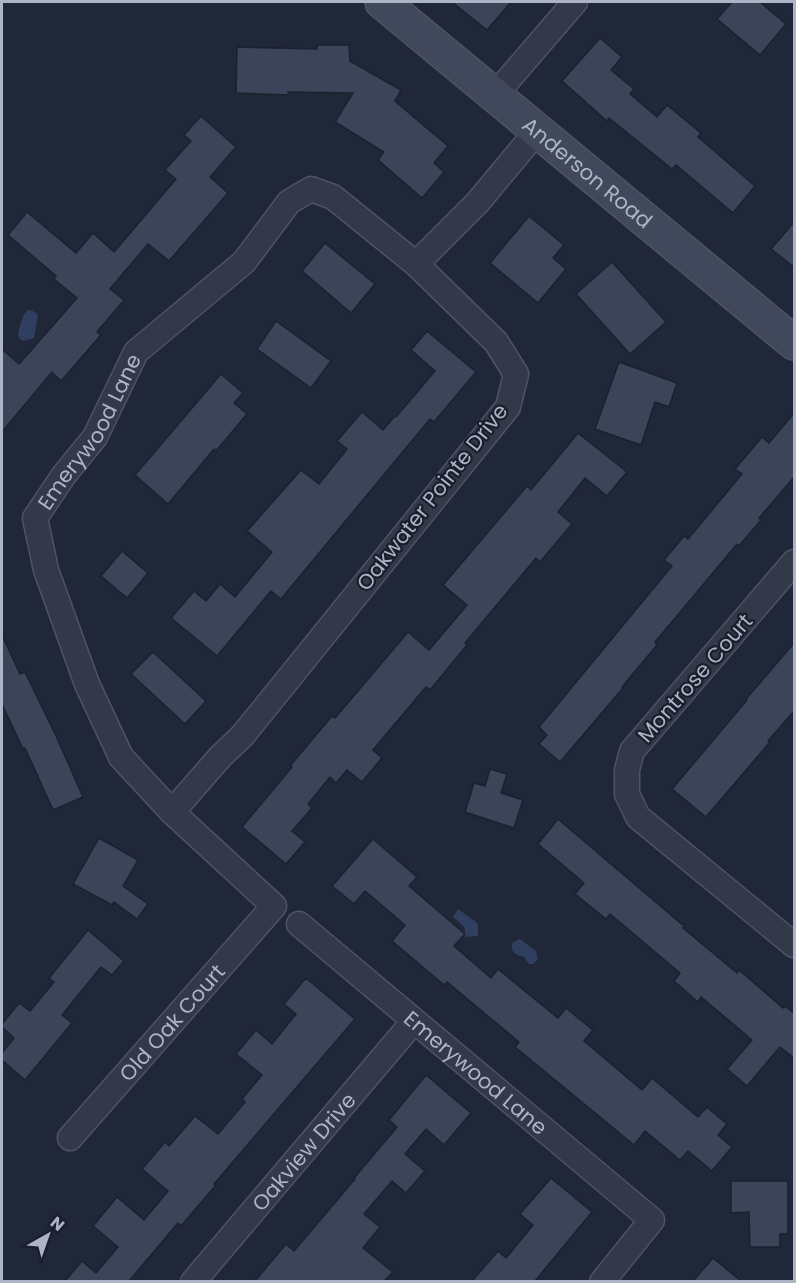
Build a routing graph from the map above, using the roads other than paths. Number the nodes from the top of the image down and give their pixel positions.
1 (382, 2) edge
2 (575, 2) edge
3 (495, 95) junction
4 (537, 131) junction
5 (416, 264) junction
6 (795, 344) edge
7 (795, 562) edge
8 (172, 812) junction
9 (274, 906) joint
10 (299, 924) dead end
11 (795, 945) edge
12 (414, 1021) junction
13 (70, 1138) dead end
14 (193, 1281) edge
15 (602, 1281) edge

1 - 3 street, Anderson Road
2 - 3 street
3 - 4 street, Anderson Road
4 - 5 street
4 - 6 street, Anderson Road
5 - 8 street, Oakwater Pointe Drive
5 - 8 street, Emerywood Lane
7 - 11 street, Montrose Court
8 - 9 street, Emerywood Lane
9 - 13 street, Old Oak Court
10 - 12 street, Emerywood Lane
12 - 14 street, Oakview Drive
12 - 15 street, Emerywood Lane

